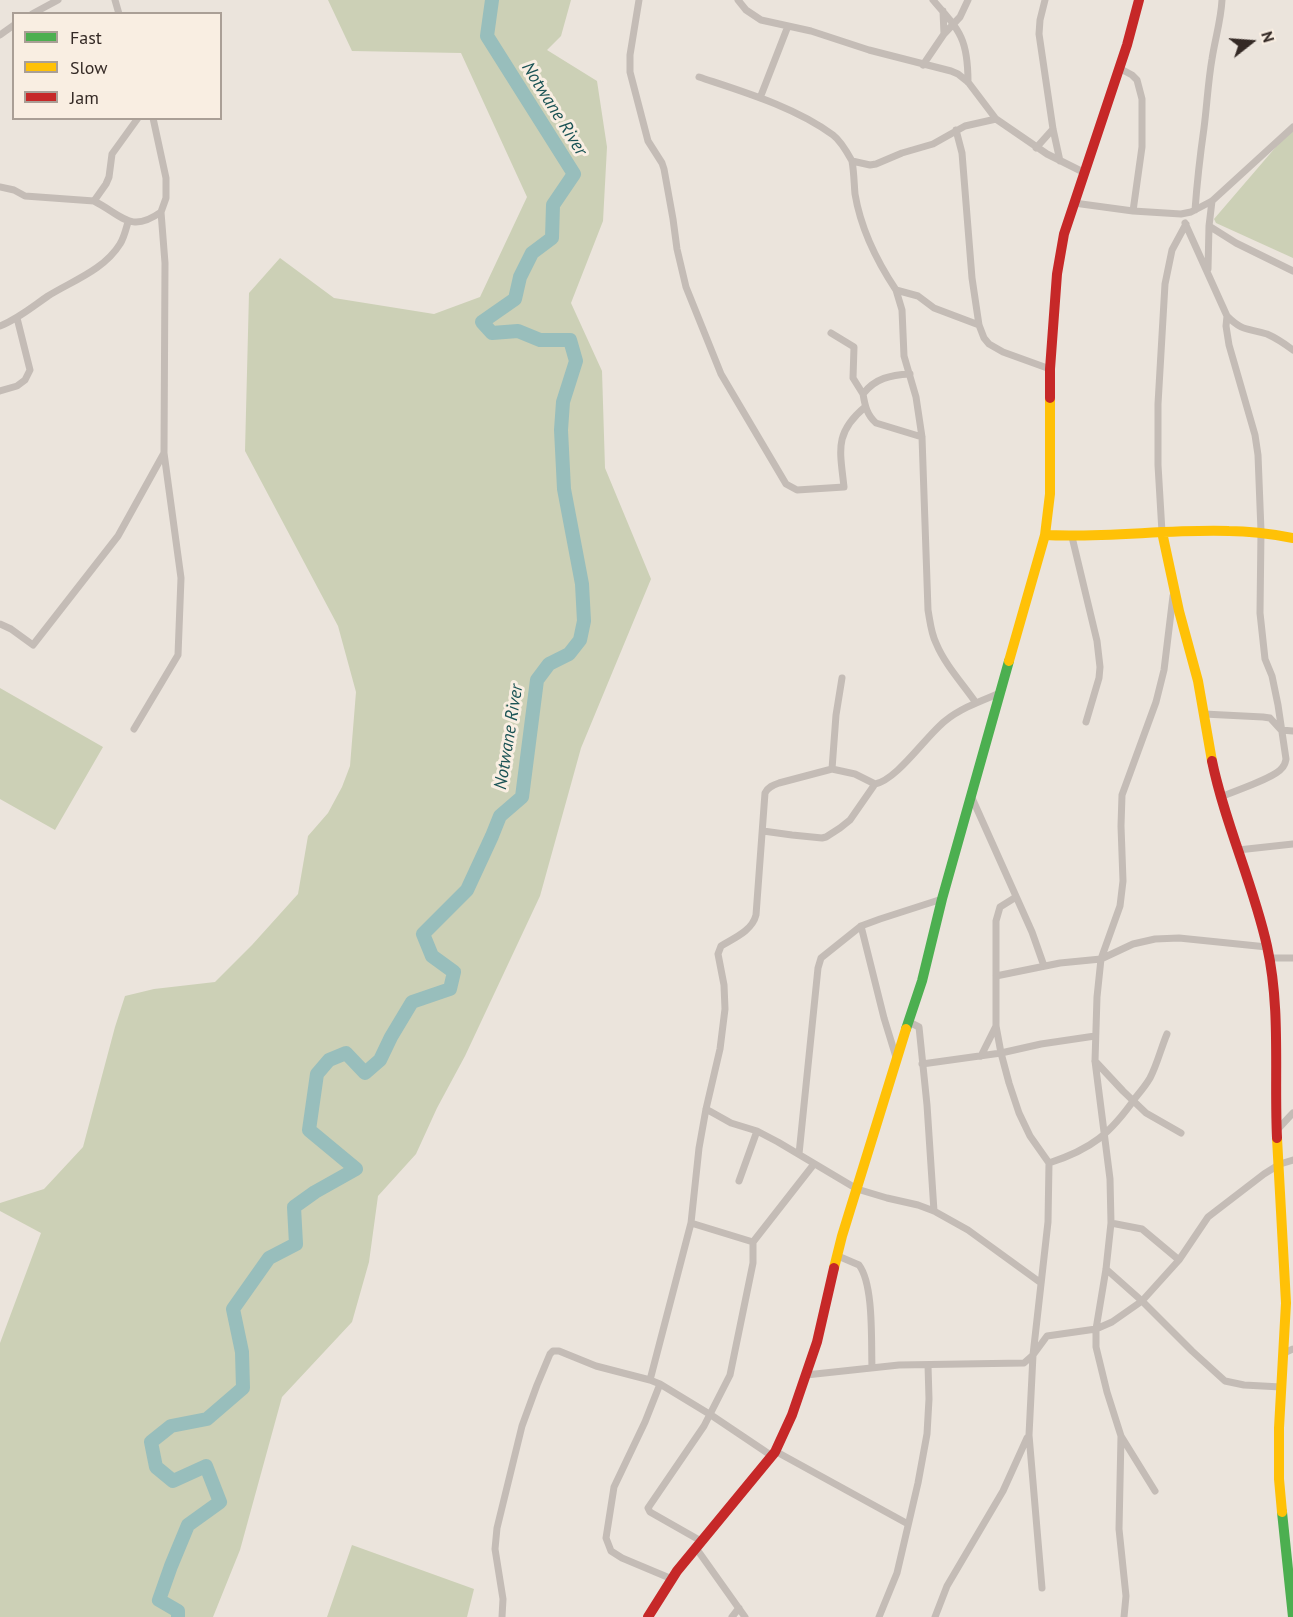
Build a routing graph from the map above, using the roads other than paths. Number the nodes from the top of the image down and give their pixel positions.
1 (57, 0) edge
2 (639, 0) edge
3 (738, 0) edge
4 (933, 0) edge
5 (968, 0) edge
6 (1045, 0) edge
7 (1138, 0) edge
8 (1222, 0) edge
9 (943, 11) junction
10 (36, 12) edge
11 (954, 24) junction
12 (788, 26) junction
13 (944, 34) junction
14 (924, 65) junction
15 (1119, 68) junction
16 (699, 77) dead end
17 (968, 82) junction
18 (760, 98) junction
19 (996, 119) junction
20 (137, 120) edge
21 (153, 120) edge
22 (1293, 127) edge
23 (1053, 129) junction
24 (956, 130) junction
25 (1036, 148) junction
26 (852, 161) junction
27 (1060, 161) junction
28 (1084, 173) junction
29 (0, 187) edge
30 (94, 201) junction
31 (1212, 201) junction
32 (1074, 202) junction
33 (1195, 210) junction
34 (1133, 211) junction
35 (161, 212) junction
36 (1181, 214) junction
37 (128, 222) junction
38 (1186, 224) junction
39 (1209, 226) junction
40 (1293, 271) edge
41 (1208, 272) junction
42 (896, 290) junction
43 (1227, 316) junction
44 (17, 318) junction
45 (979, 325) junction
46 (0, 326) edge
47 (831, 333) dead end
48 (1293, 350) edge
49 (1050, 369) junction
50 (910, 374) junction
51 (0, 390) edge
52 (864, 394) junction
53 (865, 407) junction
54 (922, 437) junction
55 (164, 453) junction
56 (1261, 531) junction
57 (1162, 532) junction
58 (1045, 535) junction
59 (1072, 537) junction
60 (1293, 538) edge
61 (1174, 589) junction
62 (0, 624) edge
63 (842, 678) dead end
64 (1000, 693) junction
65 (976, 703) junction
66 (1204, 714) junction
67 (1086, 722) dead end
68 (134, 729) dead end
69 (1281, 730) junction
70 (1293, 731) edge
71 (832, 769) junction
72 (875, 783) junction
73 (971, 796) junction
74 (1221, 797) junction
75 (763, 831) junction
76 (1293, 844) edge
77 (1238, 850) junction
78 (1016, 897) junction
79 (942, 899) junction
80 (861, 926) junction
81 (1268, 953) junction
82 (1293, 958) edge
83 (1101, 959) junction
84 (1044, 966) junction
85 (996, 976) junction
86 (909, 1022) junction
87 (996, 1026) junction
88 (1167, 1034) dead end
89 (1095, 1036) junction
90 (1002, 1053) junction
91 (981, 1056) junction
92 (896, 1059) junction
93 (1095, 1061) junction
94 (922, 1064) junction
95 (1133, 1102) junction
96 (706, 1109) junction
97 (1293, 1113) edge
98 (1277, 1130) junction
99 (757, 1131) junction
100 (1180, 1133) dead end
101 (1104, 1136) junction
102 (799, 1154) junction
103 (1293, 1160) edge
104 (1049, 1163) junction
105 (814, 1164) junction
106 (1280, 1164) junction
107 (739, 1181) dead end
108 (857, 1189) junction
109 (934, 1211) junction
110 (691, 1223) junction
111 (1111, 1223) junction
112 (753, 1242) junction
113 (838, 1256) junction
114 (1179, 1260) junction
115 (1106, 1269) junction
116 (1041, 1283) junction
117 (1142, 1301) junction
118 (1290, 1303) edge
119 (1096, 1329) junction
120 (1288, 1351) edge
121 (1033, 1355) junction
122 (928, 1365) junction
123 (872, 1367) junction
124 (806, 1375) junction
125 (650, 1380) junction
126 (660, 1384) junction
127 (1281, 1387) junction
128 (711, 1415) junction
129 (1029, 1435) junction
130 (1121, 1436) junction
131 (773, 1453) junction
132 (1155, 1491) dead end
133 (908, 1524) junction
134 (1288, 1524) edge
135 (698, 1545) junction
136 (672, 1579) junction
137 (1042, 1588) dead end
138 (739, 1608) junction
139 (502, 1617) edge
140 (648, 1617) edge
141 (732, 1617) edge
142 (745, 1617) edge
143 (879, 1617) edge
144 (935, 1617) edge
145 (1124, 1617) edge
146 (1293, 1617) edge

1 - 10 street
2 - 53 street
3 - 12 street
4 - 9 street
5 - 11 street
6 - 23 street
7 - 15 street
8 - 33 street
9 - 11 street
9 - 13 street
11 - 13 street
11 - 17 street
12 - 14 street
12 - 18 street
13 - 14 street
14 - 17 street
15 - 28 street
15 - 34 street
16 - 18 street
17 - 19 street
18 - 26 street
19 - 24 street
19 - 25 street
20 - 30 street
21 - 35 street
22 - 31 street
23 - 25 street
23 - 27 street
24 - 26 street
24 - 45 street
25 - 27 street
26 - 42 street
27 - 28 street
28 - 32 street
29 - 30 street
30 - 37 street
31 - 33 street
31 - 39 street
32 - 34 street
32 - 49 street
33 - 36 street
34 - 36 street
35 - 37 street
35 - 55 street
36 - 38 street
37 - 44 street
38 - 41 street
38 - 57 street
39 - 40 street
39 - 41 street
41 - 43 street
42 - 45 street
42 - 50 street
43 - 48 street
43 - 56 street
44 - 46 street
44 - 51 street
45 - 49 street
47 - 52 street
49 - 58 street
50 - 52 street
50 - 54 street
52 - 53 street
53 - 54 street
54 - 65 street
55 - 62 street
55 - 68 street
56 - 57 street
56 - 60 street
56 - 69 street
57 - 59 street
57 - 61 street
58 - 59 street
58 - 64 street
59 - 67 street
61 - 66 street
61 - 83 street
63 - 71 street
64 - 65 street
64 - 73 street
65 - 72 street
66 - 69 street
66 - 74 street
69 - 70 street
69 - 74 street
71 - 72 street
71 - 75 street
72 - 75 street
73 - 78 street
73 - 79 street
74 - 77 street
75 - 96 street
76 - 77 street
77 - 81 street
78 - 84 street
78 - 85 street
79 - 80 street
79 - 86 street
80 - 92 street
80 - 102 street
81 - 82 street
81 - 83 street
81 - 98 street
83 - 84 street
83 - 89 street
84 - 85 street
85 - 87 street
86 - 92 street
86 - 94 street
87 - 90 street
87 - 91 street
88 - 95 street
89 - 90 street
89 - 93 street
90 - 91 street
90 - 104 street
91 - 94 street
92 - 108 street
93 - 95 street
93 - 101 street
94 - 109 street
95 - 100 street
95 - 101 street
96 - 99 street
96 - 110 street
97 - 98 street
98 - 106 street
99 - 102 street
99 - 107 street
101 - 104 street
101 - 111 street
102 - 105 street
103 - 106 street
104 - 116 street
105 - 108 street
105 - 112 street
106 - 114 street
106 - 118 street
108 - 109 street
108 - 113 street
109 - 116 street
110 - 112 street
110 - 125 street
111 - 114 street
111 - 115 street
112 - 128 street
113 - 123 street
113 - 124 street
114 - 117 street
115 - 117 street
115 - 119 street
116 - 121 street
117 - 119 street
117 - 127 street
118 - 120 street
119 - 121 street
119 - 130 street
120 - 127 street
121 - 122 street
121 - 129 street
122 - 123 street
122 - 133 street
123 - 124 street
124 - 131 street
125 - 126 street
125 - 139 street
126 - 128 street
126 - 136 street
127 - 134 street
128 - 131 street
128 - 135 street
129 - 137 street
129 - 144 street
130 - 132 street
130 - 145 street
131 - 133 street
131 - 135 street
133 - 143 street
134 - 146 street
135 - 136 street
135 - 138 street
136 - 140 street
138 - 141 street
138 - 142 street

